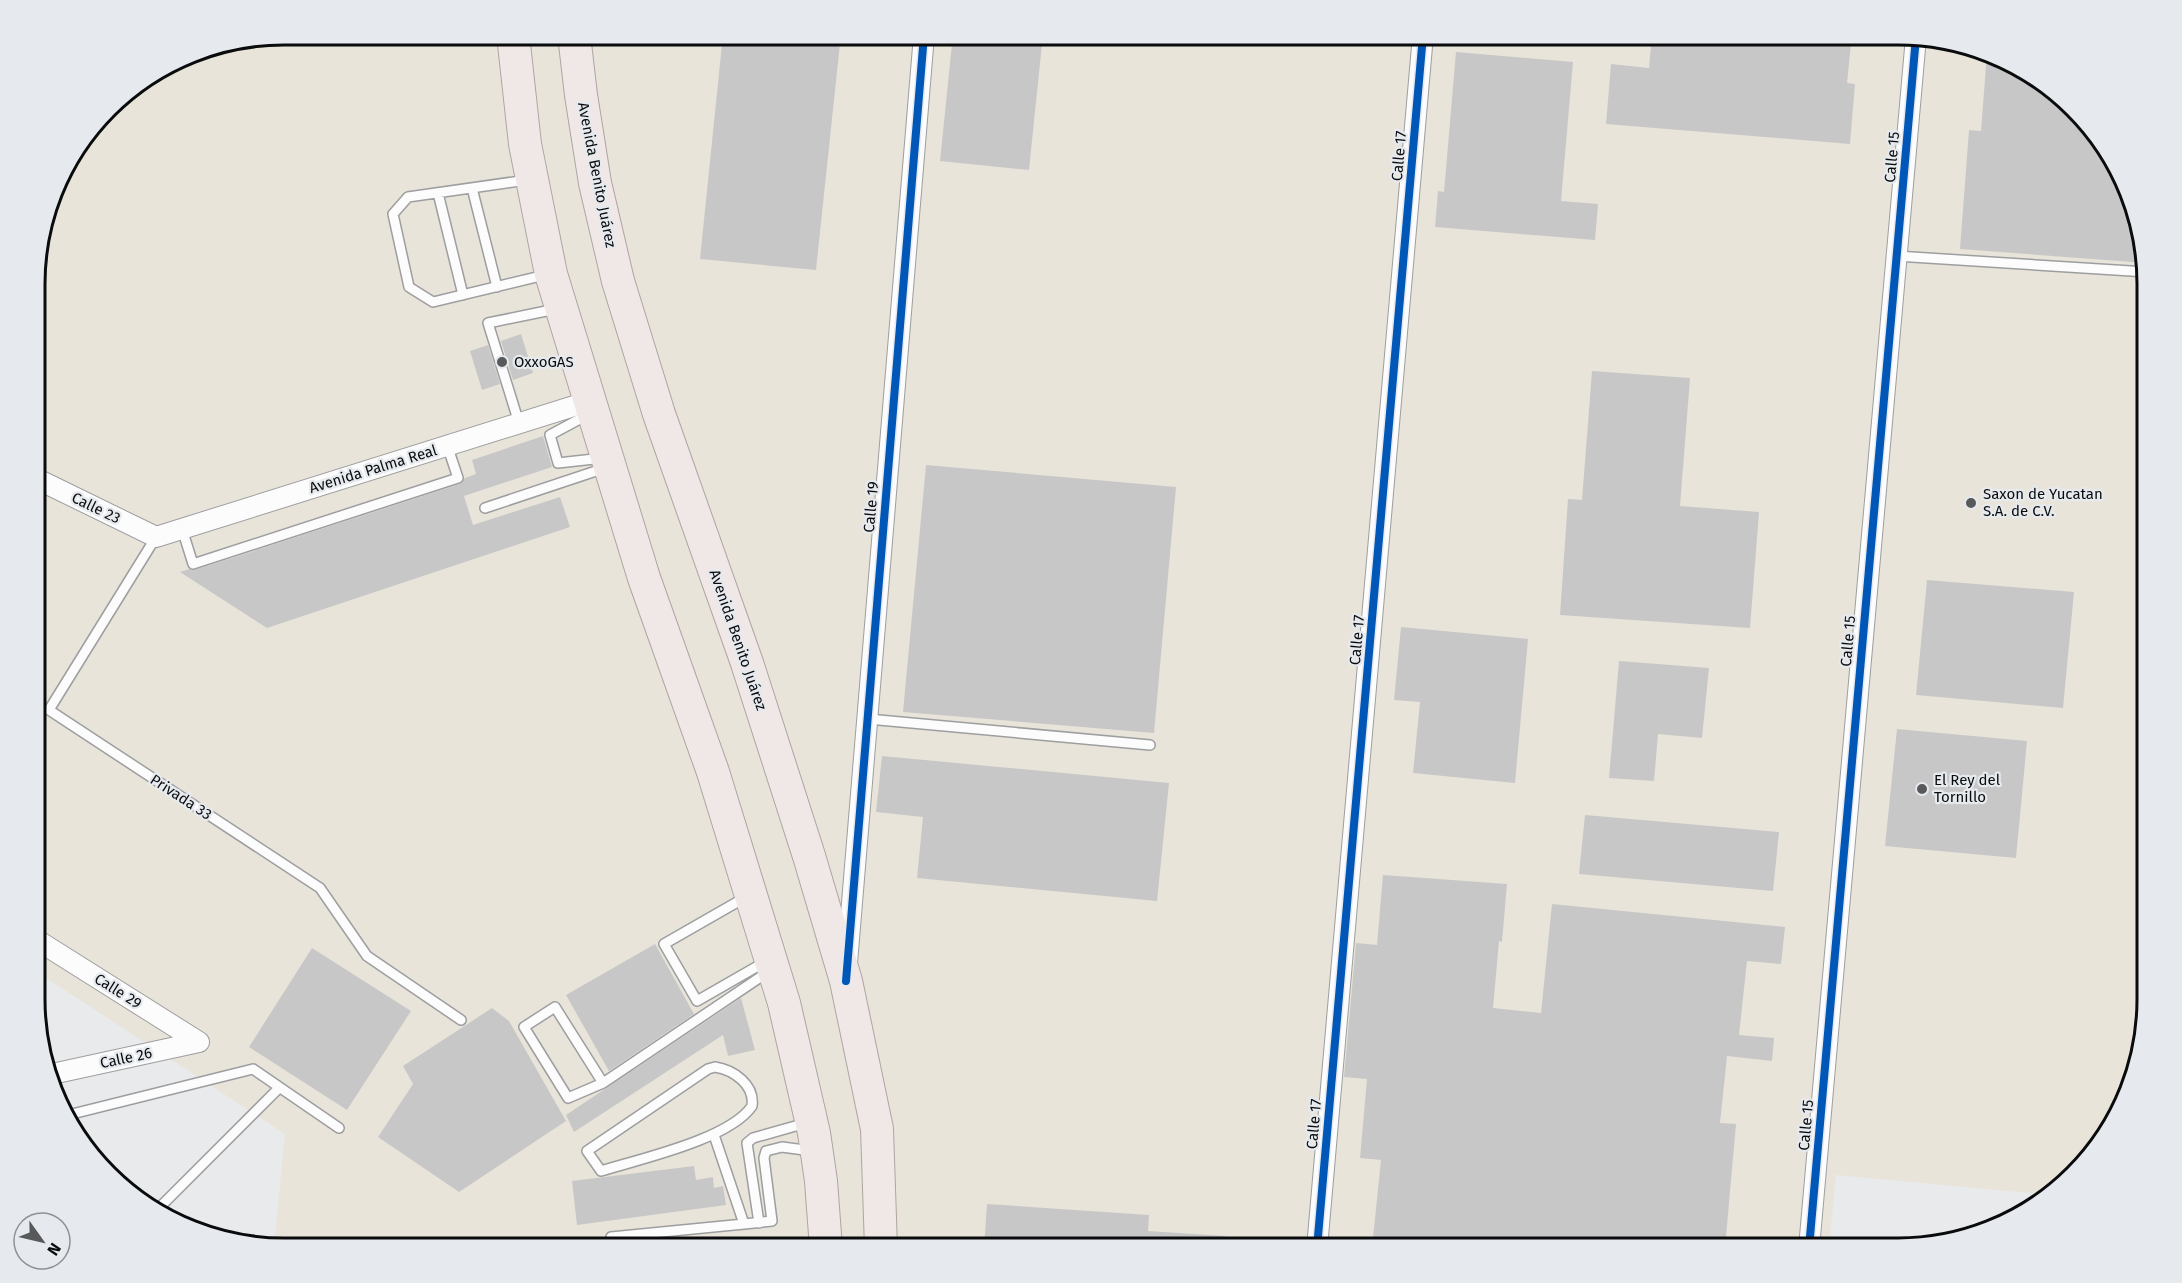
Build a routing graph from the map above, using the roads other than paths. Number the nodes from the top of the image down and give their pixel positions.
1 (514, 45) edge
2 (575, 45) edge
3 (923, 45) edge
4 (1422, 45) edge
5 (1915, 46) edge
6 (532, 179) junction
7 (472, 188) junction
8 (438, 193) junction
9 (1896, 256) junction
10 (2136, 271) edge
11 (551, 274) junction
12 (496, 287) junction
13 (463, 295) junction
14 (561, 308) junction
15 (592, 406) junction
16 (519, 423) junction
17 (447, 445) junction
18 (609, 462) junction
19 (45, 483) edge
20 (485, 508) dead end
21 (182, 529) junction
22 (156, 537) junction
23 (868, 719) junction
24 (1150, 745) dead end
25 (750, 895) junction
26 (45, 945) edge
27 (771, 964) junction
28 (846, 981) junction
29 (461, 1020) dead end
30 (199, 1042) joint
31 (57, 1073) edge
32 (603, 1083) junction
33 (279, 1088) junction
34 (74, 1113) edge
35 (811, 1121) junction
36 (339, 1128) dead end
37 (714, 1135) junction
38 (817, 1152) junction
39 (162, 1205) edge
40 (759, 1223) junction
41 (744, 1224) junction
42 (654, 1233) junction
43 (611, 1238) edge
44 (655, 1238) edge
45 (825, 1238) edge
46 (881, 1238) edge
47 (1318, 1238) edge
48 (1810, 1238) edge

1 - 6 main road
2 - 28 main road, Avenida Benito Juárez
3 - 23 street, Calle 19
4 - 47 street, Calle 17
5 - 9 street, Calle 15
6 - 7 lane
6 - 11 main road
7 - 8 lane
7 - 12 lane
8 - 13 lane
8 - 13 lane
9 - 10 lane
9 - 48 street, Calle 15
11 - 12 lane
11 - 14 main road
12 - 13 lane
14 - 15 main road
14 - 16 lane
15 - 16 street, Avenida Palma Real
15 - 18 main road
15 - 18 lane
16 - 17 street, Avenida Palma Real
17 - 21 street, Avenida Palma Real
17 - 21 lane
18 - 20 lane
18 - 25 main road
19 - 22 street, Calle 23
21 - 22 street, Avenida Palma Real
22 - 29 lane, Privada 33
23 - 24 lane
23 - 28 street, Calle 19
25 - 27 main road
25 - 27 lane
26 - 30 street, Calle 29
27 - 32 lane
27 - 35 main road
28 - 46 main road, Avenida Benito Juárez
30 - 31 street, Calle 26
32 - 32 lane
33 - 34 lane
33 - 36 lane
33 - 39 lane
35 - 38 main road
35 - 40 lane
37 - 37 lane
37 - 41 lane
38 - 40 lane
38 - 45 main road
40 - 41 lane
41 - 42 lane
42 - 43 lane
42 - 44 lane

